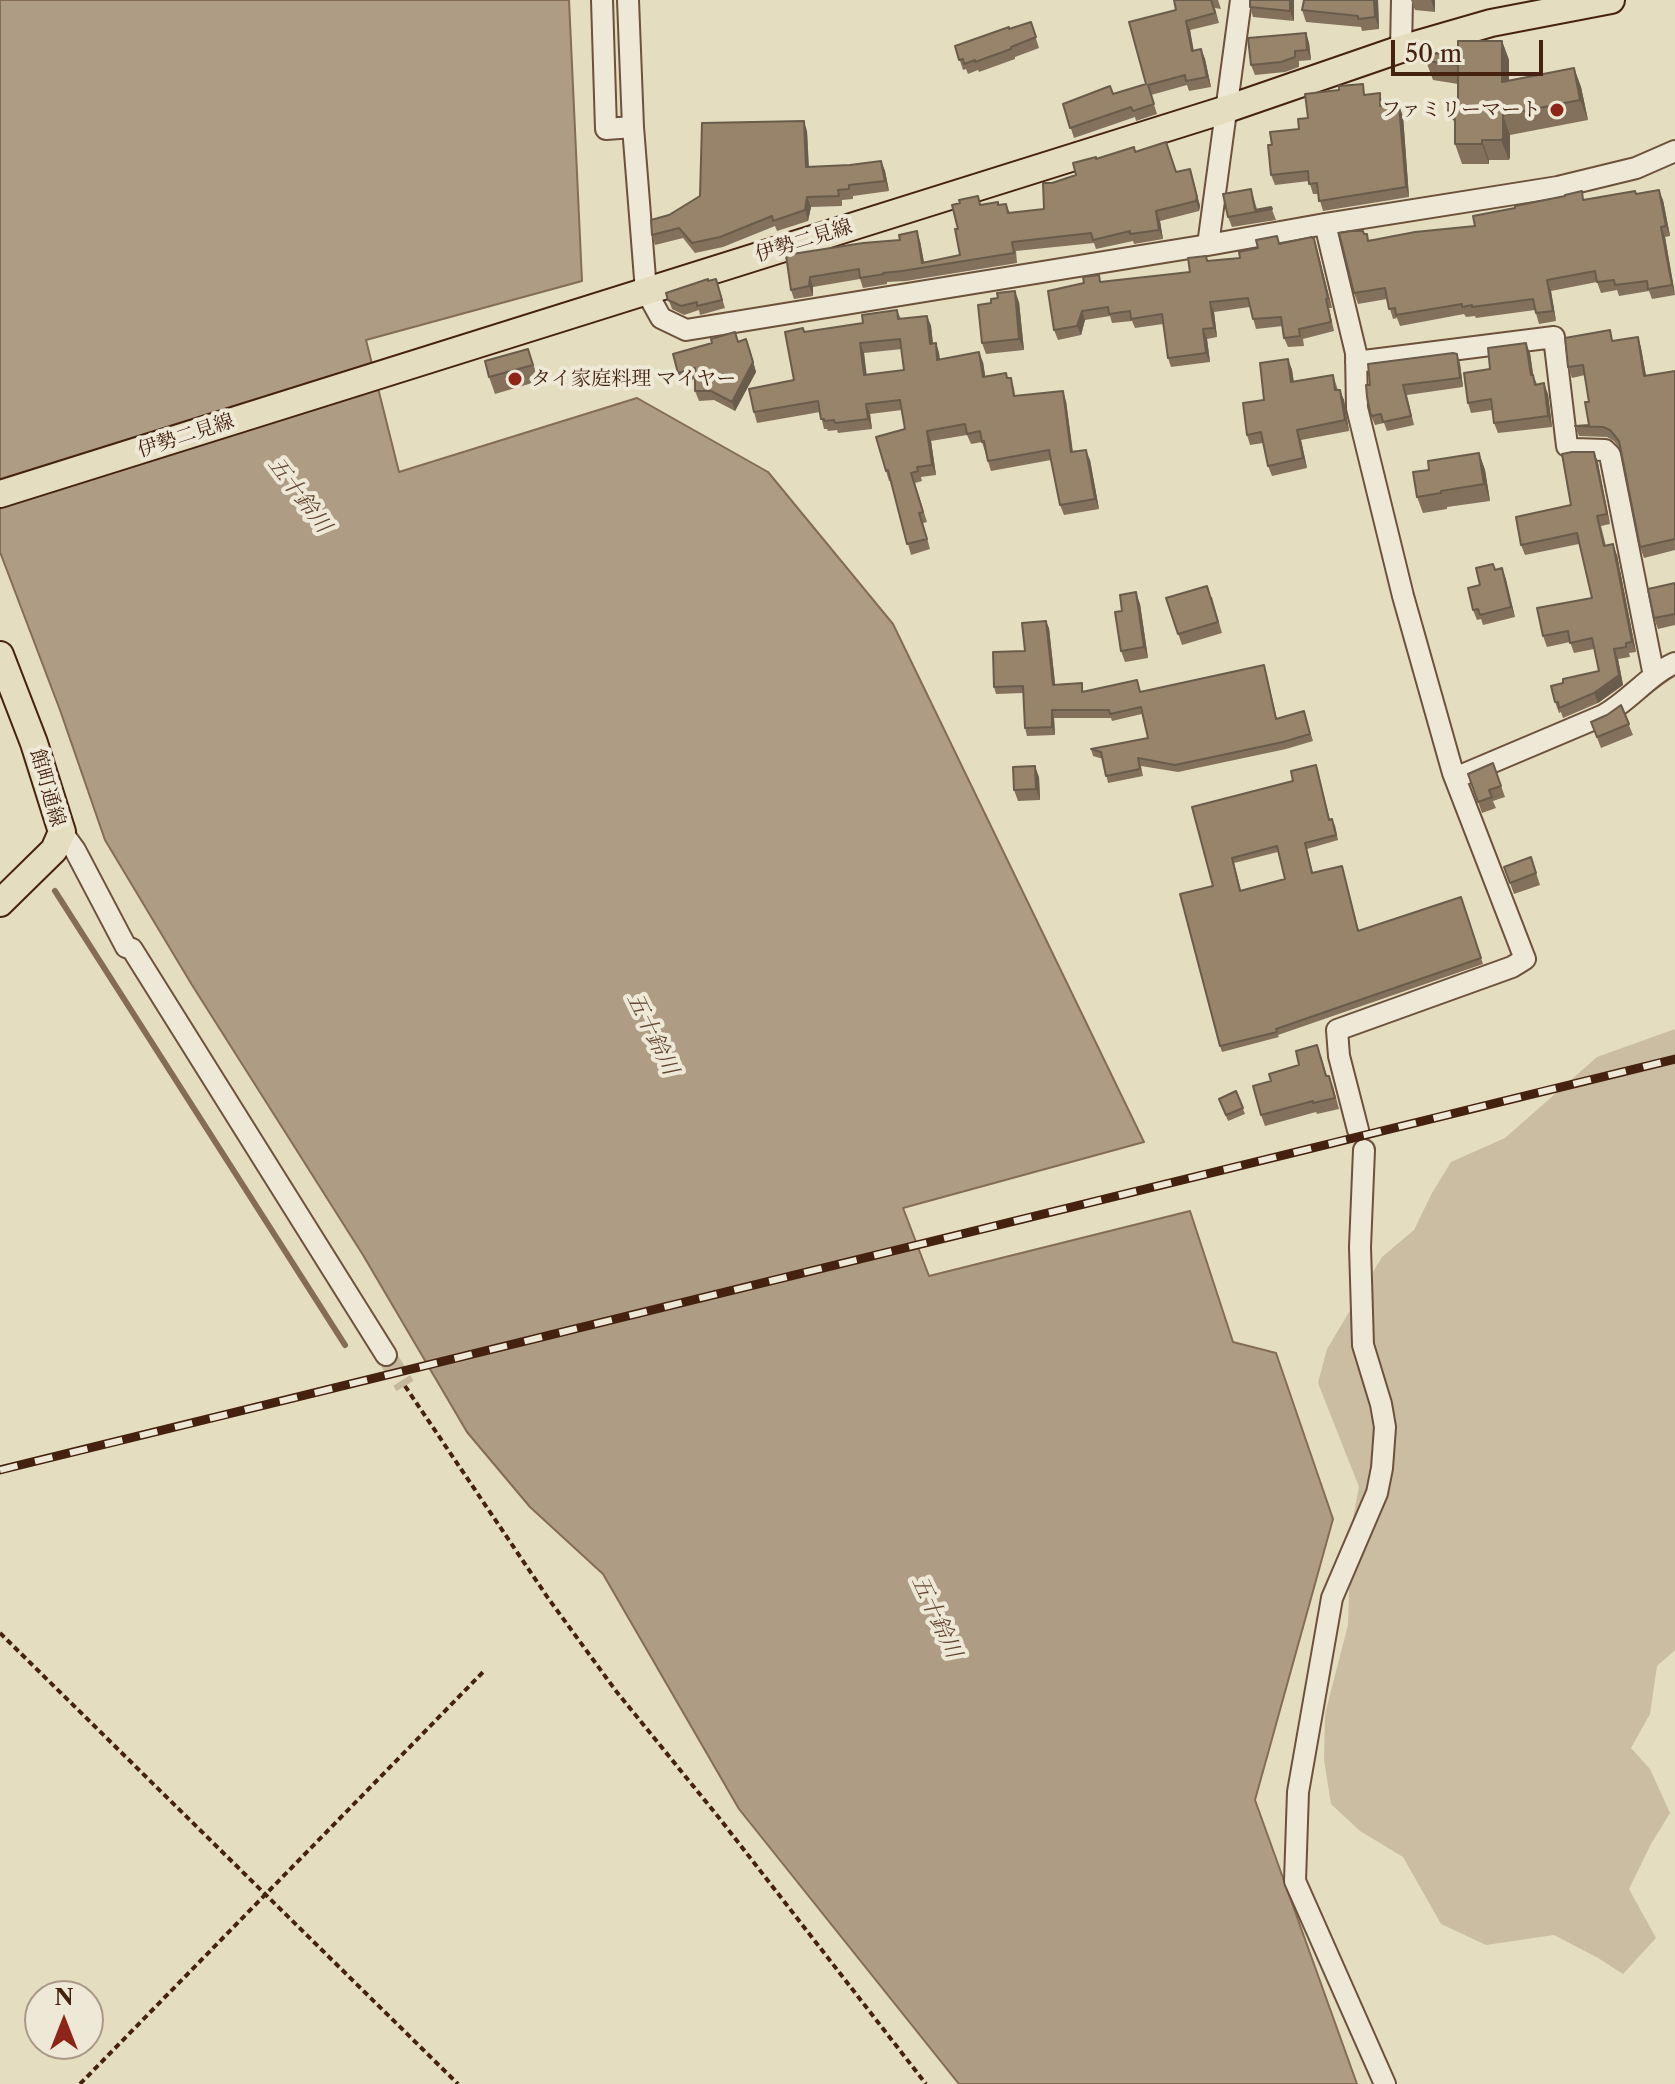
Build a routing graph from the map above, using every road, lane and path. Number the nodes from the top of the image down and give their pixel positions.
1 (602, 0) edge
2 (628, 0) edge
3 (1241, 0) edge
4 (1402, 0) edge
5 (1611, 0) edge
6 (1528, 8) edge
7 (1401, 49) junction
8 (1227, 109) junction
9 (633, 127) junction
10 (1675, 151) edge
11 (1636, 168) junction
12 (1675, 168) edge
13 (1325, 224) junction
14 (1208, 245) junction
15 (646, 291) junction
16 (1356, 362) junction
17 (0, 494) edge
18 (0, 655) edge
19 (1669, 666) edge
20 (1455, 778) junction
21 (62, 832) junction
22 (0, 903) edge
23 (386, 1355) tunnel mouth
24 (405, 1386) tunnel mouth
25 (0, 1633) edge
26 (485, 1670) dead end
27 (264, 1895) junction
28 (80, 2084) edge
29 (458, 2084) edge
30 (926, 2084) edge
31 (1385, 2084) edge

1 - 9 street
2 - 9 street
3 - 8 street
4 - 7 street
5 - 6 main road, 伊勢二見線
6 - 7 main road, 伊勢二見線
7 - 8 main road, 伊勢二見線
8 - 14 street
8 - 15 main road, 伊勢二見線
9 - 15 street
10 - 11 street
11 - 12 street
11 - 13 street
13 - 14 street
13 - 16 street
14 - 15 street
15 - 17 main road, 伊勢二見線
16 - 19 street
16 - 20 street
18 - 21 main road, 館町通線
19 - 20 street
20 - 31 street
21 - 22 main road, 館町通線
21 - 23 street
24 - 30 path
25 - 27 path
26 - 27 path
27 - 28 path
27 - 29 path

